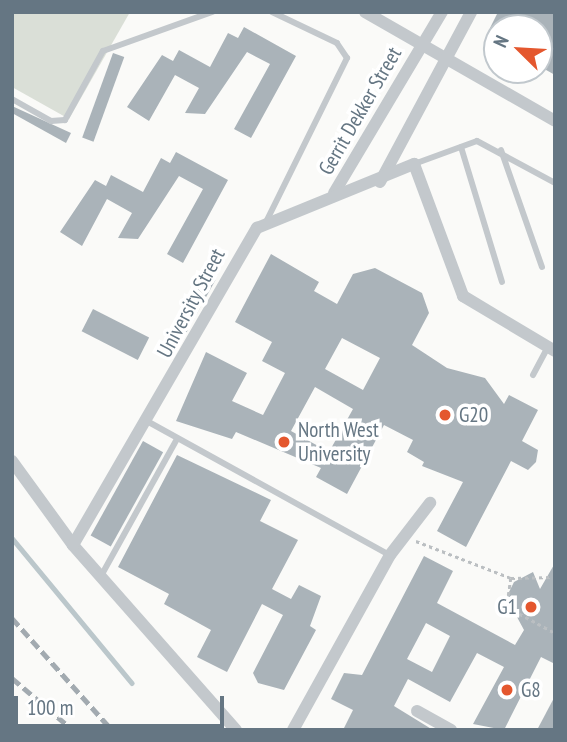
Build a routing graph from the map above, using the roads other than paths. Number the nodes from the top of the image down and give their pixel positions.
1 (212, 12) edge
2 (272, 12) edge
3 (365, 12) edge
4 (442, 12) edge
5 (471, 12) edge
6 (420, 47) junction
7 (444, 60) junction
8 (12, 99) edge
9 (555, 121) edge
10 (461, 147) junction
11 (500, 149) junction
12 (414, 164) junction
13 (380, 182) junction
14 (555, 183) edge
15 (334, 193) junction
16 (266, 222) junction
17 (542, 267) dead end
18 (502, 282) dead end
19 (551, 349) edge
20 (533, 375) dead end
21 (145, 420) junction
22 (177, 439) junction
23 (12, 461) edge
24 (430, 503) dead end
25 (73, 545) junction
26 (390, 555) junction
27 (101, 576) junction
28 (416, 711) dead end
29 (236, 730) edge
30 (293, 730) edge
31 (451, 730) edge

1 - 8 lane
2 - 16 lane
3 - 6 street
4 - 6 street, Gerrit Dekker Street
5 - 7 street
6 - 7 street
6 - 15 street, Gerrit Dekker Street
7 - 9 street
7 - 13 street
10 - 11 lane
10 - 12 lane
10 - 18 lane
11 - 14 lane
11 - 17 lane
12 - 13 street, University Street
12 - 19 street
13 - 15 street, University Street
15 - 16 street, University Street
16 - 21 street, University Street
19 - 20 lane
21 - 22 lane
21 - 25 street, University Street
22 - 26 lane
22 - 27 lane
23 - 25 street
24 - 26 street
25 - 27 street
26 - 30 street
27 - 29 street
28 - 31 street

